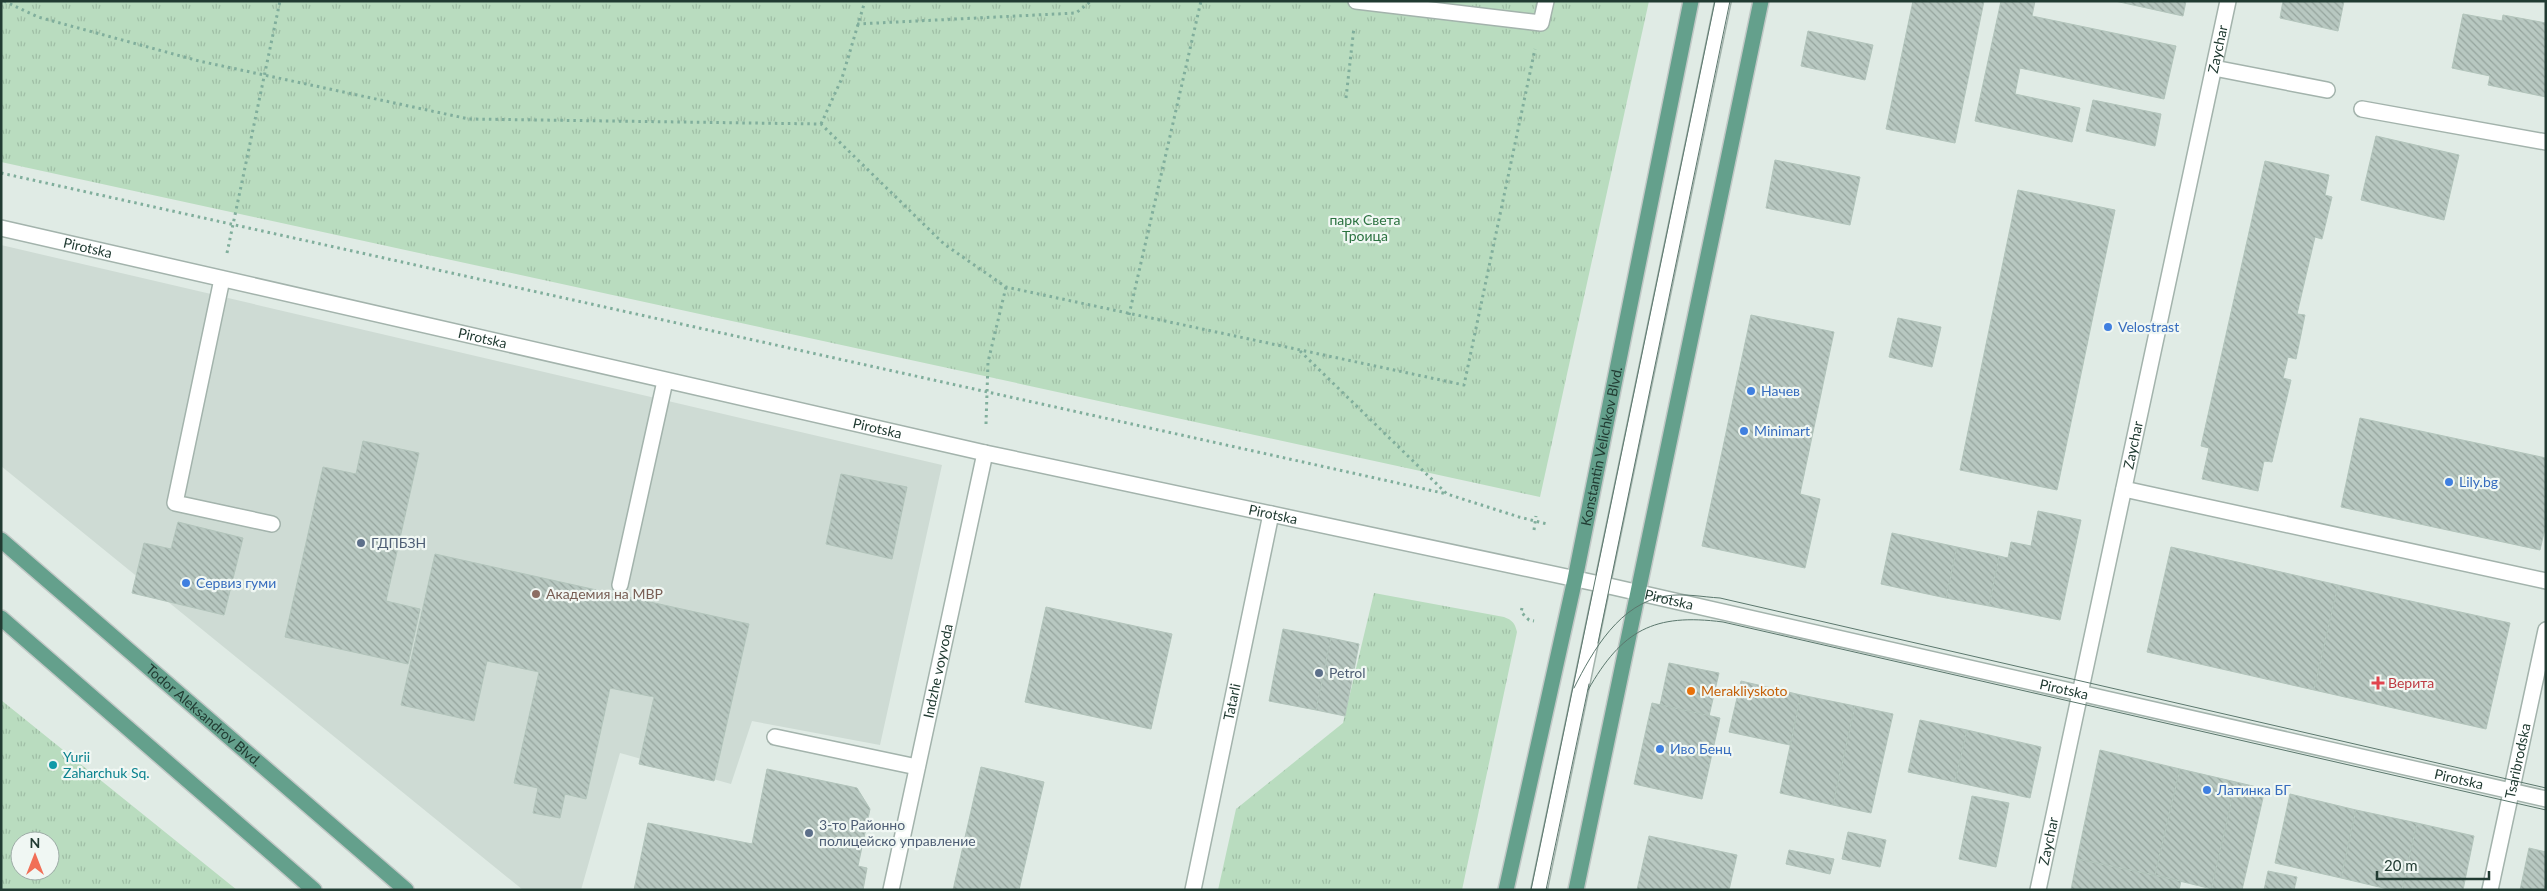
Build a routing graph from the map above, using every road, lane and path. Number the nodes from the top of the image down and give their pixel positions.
1 (4, 1) edge
2 (280, 1) edge
3 (865, 1) edge
4 (1091, 1) edge
5 (1201, 1) edge
6 (1546, 1) edge
7 (1691, 1) edge
8 (1723, 1) edge
9 (1761, 1) edge
10 (2228, 1) edge
11 (1357, 2) edge
12 (1541, 22) junction
13 (857, 24) junction
14 (2214, 68) junction
15 (264, 76) junction
16 (2327, 90) dead end
17 (1346, 98) dead end
18 (2362, 109) dead end
19 (822, 124) junction
20 (2546, 142) edge
21 (1, 172) edge
22 (233, 225) junction
23 (1, 228) edge
24 (222, 279) junction
25 (1006, 287) junction
26 (1129, 315) junction
27 (1300, 350) junction
28 (665, 380) junction
29 (987, 391) junction
30 (984, 453) junction
31 (2124, 489) junction
32 (1447, 494) junction
33 (1271, 514) junction
34 (1536, 516) dead end
35 (1535, 521) junction
36 (272, 524) dead end
37 (1547, 524) dead end
38 (1534, 530) dead end
39 (1, 540) edge
40 (1575, 579) junction
41 (2546, 581) edge
42 (620, 585) dead end
43 (1602, 585) junction
44 (1638, 592) junction
45 (1522, 608) dead end
46 (1, 618) edge
47 (1534, 621) dead end
48 (2546, 630) edge
49 (2080, 693) junction
50 (775, 737) dead end
51 (917, 768) junction
52 (2512, 791) junction
53 (2546, 799) edge
54 (314, 890) edge
55 (406, 890) edge
56 (891, 890) edge
57 (1193, 890) edge
58 (1506, 890) edge
59 (1539, 890) edge
60 (1576, 890) edge
61 (2038, 890) edge
62 (2490, 890) edge

1 - 15 path
2 - 15 path
3 - 13 path
4 - 13 path
5 - 26 path
6 - 12 street
7 - 40 main road, Konstantin Velichkov Blvd.
8 - 43 street, Konstantin Velichkov Blvd.
9 - 44 main road
10 - 14 street, Zaychar
11 - 12 street
11 - 17 path
12 - 27 path
13 - 19 path
14 - 16 street
14 - 31 street, Zaychar
15 - 19 path
15 - 22 path
18 - 20 street
19 - 25 path
21 - 22 path
22 - 24 path
22 - 29 path
23 - 24 street, Pirotska
24 - 28 street, Pirotska
24 - 36 street
25 - 26 path
25 - 29 path
26 - 27 path
27 - 32 path
28 - 30 street, Pirotska
28 - 42 street
29 - 30 path
29 - 32 path
30 - 33 street, Pirotska
30 - 51 street, Indzhe voyvoda
31 - 41 street
31 - 49 street, Zaychar
32 - 35 path
33 - 40 street, Pirotska
33 - 57 street, Tatarli
34 - 35 path
35 - 37 path
35 - 38 path
39 - 55 main road, Todor Aleksandrov Blvd.
40 - 43 street, Pirotska
40 - 58 main road, Konstantin Velichkov Blvd.
43 - 44 street, Pirotska
43 - 59 street, Konstantin Velichkov Blvd.
44 - 49 street, Pirotska
44 - 60 main road
45 - 47 path
46 - 54 main road
48 - 52 street, Tsaribrodska
49 - 52 street, Pirotska
49 - 61 street, Zaychar
50 - 51 street
51 - 56 street, Indzhe voyvoda
52 - 53 street, Pirotska
52 - 62 street, Tsaribrodska

